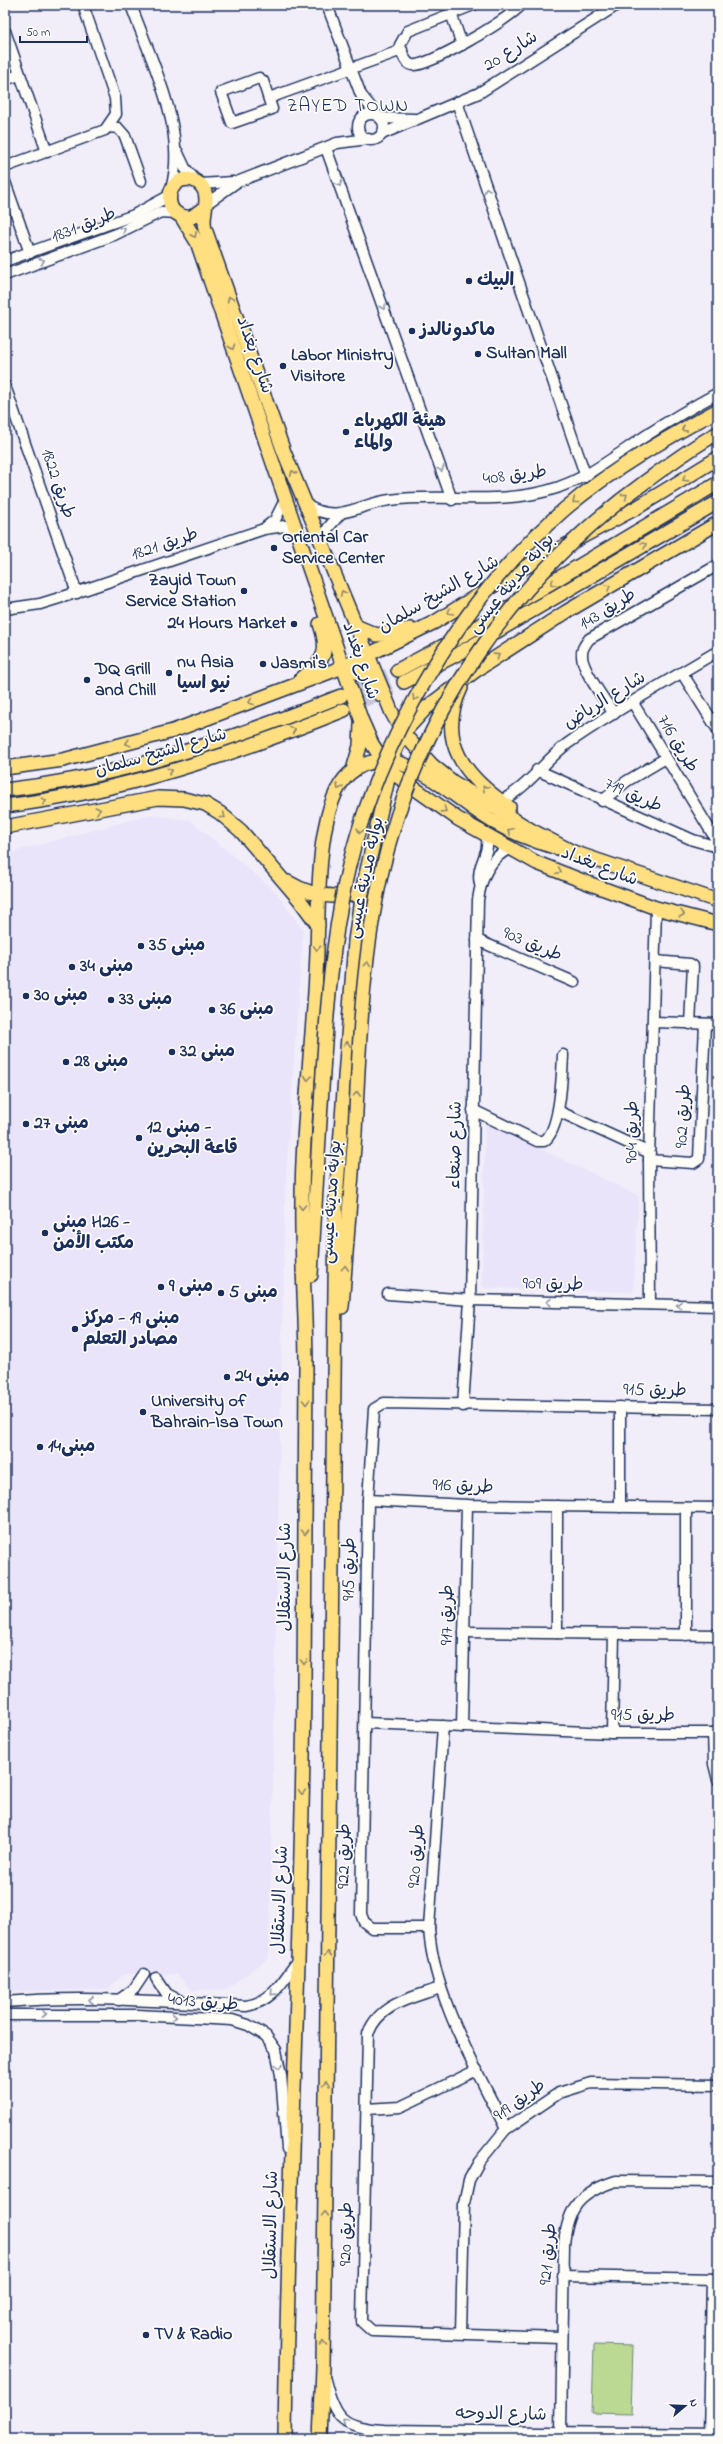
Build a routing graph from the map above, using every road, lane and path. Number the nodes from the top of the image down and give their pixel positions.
1 (83, 5) edge
2 (131, 5) edge
3 (327, 5) edge
4 (473, 5) edge
5 (521, 5) edge
6 (617, 5) edge
7 (451, 13) junction
8 (5, 31) edge
9 (462, 45) junction
10 (402, 50) junction
11 (351, 68) junction
12 (20, 75) junction
13 (5, 80) edge
14 (358, 88) junction
15 (269, 98) junction
16 (457, 102) junction
17 (379, 117) junction
18 (418, 118) junction
19 (360, 121) junction
20 (108, 127) junction
21 (382, 134) junction
22 (368, 139) junction
23 (338, 143) junction
24 (176, 148) junction
25 (326, 148) junction
26 (47, 152) junction
27 (5, 167) edge
28 (140, 181) dead end
29 (5, 182) edge
30 (237, 182) junction
31 (198, 183) junction
32 (170, 193) junction
33 (205, 206) junction
34 (179, 215) junction
35 (30, 253) junction
36 (5, 262) edge
37 (5, 275) edge
38 (5, 386) edge
39 (718, 393) edge
40 (718, 410) edge
41 (718, 434) edge
42 (718, 458) edge
43 (586, 477) junction
44 (718, 483) edge
45 (285, 500) junction
46 (452, 500) junction
47 (718, 502) edge
48 (306, 505) junction
49 (340, 514) junction
50 (718, 523) edge
51 (264, 529) junction
52 (297, 535) junction
53 (323, 546) junction
54 (718, 565) edge
55 (77, 592) junction
56 (5, 609) edge
57 (435, 622) junction
58 (358, 627) junction
59 (718, 651) edge
60 (356, 663) junction
61 (474, 671) junction
62 (682, 673) junction
63 (288, 689) junction
64 (346, 692) junction
65 (632, 703) junction
66 (344, 710) tunnel mouth
67 (392, 713) junction
68 (614, 714) junction
69 (361, 719) junction
70 (718, 730) edge
71 (403, 733) junction
72 (666, 758) junction
73 (388, 764) junction
74 (7, 766) edge
75 (353, 770) junction
76 (537, 770) junction
77 (5, 790) edge
78 (519, 790) junction
79 (424, 797) junction
80 (500, 801) junction
81 (602, 801) junction
82 (383, 805) junction
83 (5, 806) edge
84 (514, 810) junction
85 (5, 827) edge
86 (486, 835) junction
87 (718, 843) edge
88 (718, 847) edge
89 (511, 848) junction
90 (573, 852) junction
91 (278, 876) junction
92 (480, 886) junction
93 (362, 892) junction
94 (320, 895) junction
95 (718, 901) edge
96 (656, 908) junction
97 (718, 924) edge
98 (318, 925) junction
99 (477, 940) junction
100 (655, 961) junction
101 (574, 982) dead end
102 (653, 1022) junction
103 (690, 1024) junction
104 (705, 1024) junction
105 (718, 1024) edge
106 (563, 1055) dead end
107 (473, 1110) junction
108 (558, 1111) junction
109 (649, 1156) junction
110 (388, 1294) dead end
111 (470, 1300) junction
112 (650, 1304) junction
113 (718, 1306) edge
114 (306, 1363) junction
115 (463, 1406) junction
116 (620, 1408) junction
117 (718, 1409) edge
118 (332, 1432) junction
119 (368, 1500) junction
120 (467, 1505) junction
121 (557, 1506) junction
122 (620, 1507) junction
123 (686, 1508) junction
124 (718, 1508) edge
125 (464, 1632) junction
126 (557, 1633) junction
127 (614, 1634) junction
128 (686, 1635) junction
129 (718, 1635) edge
130 (365, 1723) junction
131 (443, 1726) junction
132 (462, 1727) junction
133 (612, 1733) junction
134 (716, 1733) edge
135 (718, 1780) edge
136 (429, 1928) junction
137 (297, 1962) junction
138 (144, 1974) dead end
139 (156, 1978) dead end
140 (440, 1988) junction
141 (119, 2000) junction
142 (5, 2002) edge
143 (184, 2003) junction
144 (147, 2004) junction
145 (138, 2015) junction
146 (5, 2016) edge
147 (155, 2016) junction
148 (477, 2070) junction
149 (718, 2085) edge
150 (367, 2109) junction
151 (506, 2129) junction
152 (718, 2182) edge
153 (290, 2184) junction
154 (563, 2276) junction
155 (715, 2279) edge
156 (461, 2333) junction
157 (561, 2337) junction
158 (323, 2368) junction
159 (521, 2432) junction
160 (561, 2432) junction
161 (712, 2436) edge
162 (286, 2439) edge
163 (320, 2439) edge
164 (512, 2439) edge

1 - 20 street
2 - 24 street
3 - 11 street
4 - 7 street
5 - 9 street
6 - 16 street, شارع 20
7 - 9 street
7 - 10 street
8 - 12 street
9 - 10 street
10 - 11 street
11 - 14 street
11 - 15 street
12 - 13 street
12 - 26 street
14 - 17 street
14 - 19 street
15 - 15 street
16 - 18 street, شارع 20
43 -> 16 street
17 - 18 street, شارع 20
17 - 19 street
17 - 21 street
18 - 21 street, شارع 20
19 - 22 street
19 - 23 street
20 - 26 street
20 - 28 street
21 - 22 street
22 - 23 street
23 - 25 street
24 - 31 street
24 - 32 street
25 - 30 street
25 -> 46 street
26 - 27 street
29 - 35 street
30 - 31 street
30 - 33 street
31 - 32 main road
31 - 33 main road
32 - 34 main road
32 - 35 street, طريق 1831
33 - 34 main road
48 -> 33 main road, شارع بغداد
37 -> 34 street, طريق 1831
34 -> 45 main road, شارع بغداد
35 - 36 street, طريق 1831
38 - 55 street, طريق 1822
39 - 43 street, طريق 408
40 -> 114 main road, بوابة مدينة عيسى, bridge
118 -> 41 main road, بوابة مدينة عيسى, bridge
42 -> 57 main road, شارع الشيخ سلمان
43 - 46 street, طريق 408
44 -> 47 main road
45 - 51 street, طريق 1821
45 - 52 main road, شارع بغداد
46 - 49 street, طريق 408
48 - 49 street, طريق 408
48 - 53 main road, شارع بغداد
49 - 53 street
61 -> 50 main road
51 - 52 street, طريق 1821
51 - 55 street, طريق 1821
52 - 60 main road, شارع بغداد
52 - 63 main road
58 -> 53 main road, شارع بغداد
54 - 68 street, طريق 143
55 - 56 street, طريق 1821
57 - 58 main road
57 - 60 main road, شارع الشيخ سلمان
58 - 60 main road, شارع بغداد
59 - 62 street, شارع الرياض
60 - 63 main road, شارع الشيخ سلمان
60 - 64 main road
60 - 67 main road, شارع بغداد
60 - 67 main road
61 - 71 main road
80 -> 61 main road
62 - 65 street, شارع الرياض
62 - 70 street
63 -> 74 main road, شارع الشيخ سلمان
64 - 69 main road, شارع بغداد
64 - 77 main road, شارع الشيخ سلمان
65 - 68 street, شارع الرياض
65 - 72 street, طريق 716
83 -> 66 main road, شارع الشيخ سلمان
67 - 71 main road, شارع بغداد
68 - 76 street, شارع الرياض
69 - 73 main road, شارع بغداد
69 - 75 main road
71 - 73 main road
71 - 90 main road, شارع بغداد
72 - 81 street
72 - 87 street, طريق 716
73 - 75 main road
73 - 79 main road, شارع بغداد
73 - 82 main road
90 -> 73 main road
75 -> 94 main road
76 - 78 street, شارع الرياض
76 - 81 street, طريق 719
78 - 80 street, شارع الرياض
78 - 84 street, شارع الرياض
79 - 82 main road
79 -> 86 main road, شارع بغداد
80 - 84 main road
81 - 88 street, طريق 719
82 - 93 main road
84 - 90 main road
85 -> 91 main road
86 - 89 main road, شارع بغداد
86 - 92 street, شارع صنعاء
89 - 92 street, شارع صنعاء
89 -> 96 main road, شارع بغداد
90 - 95 main road, شارع بغداد
91 - 94 main road
91 - 98 main road
92 - 99 street, شارع صنعاء
93 - 94 main road
118 -> 93 main road
94 - 98 main road
96 -> 97 main road, شارع بغداد
96 - 100 street, طريق 904
98 -> 114 main road
99 - 101 street, طريق 903
99 - 107 street, شارع صنعاء
100 - 102 street, طريق 904
100 - 103 street
102 - 103 street
102 - 109 street, طريق 904
103 - 104 street
104 - 105 street
104 - 109 street, طريق 902
106 - 108 street
107 - 108 street
107 - 111 street, شارع صنعاء
108 - 109 street
109 - 112 street, طريق 904
110 - 111 street, طريق 909
112 -> 111 street, طريق 909
111 - 115 street, شارع صنعاء
113 -> 112 street, طريق 909
114 -> 137 main road, شارع الاستقلال
115 - 116 street, طريق 915
115 - 119 street, طريق 915
116 - 117 street, طريق 915
116 - 122 street
158 -> 118 main road
119 - 120 street, طريق 916
119 - 130 street, طريق 915
120 - 121 street, طريق 916
120 - 125 street, طريق 917
121 - 122 street, طريق 916
121 - 126 street
122 - 123 street, طريق 916
123 - 124 street, طريق 916
123 - 128 street
125 - 126 street
125 - 132 street, طريق 917
126 - 127 street
127 - 128 street
127 - 133 street
128 - 129 street
130 - 131 street, طريق 915
130 - 136 street, طريق 922
131 - 132 street, طريق 915
131 - 136 street, طريق 920
132 - 133 street, طريق 915
133 - 134 street, طريق 915
134 - 135 street
136 - 140 street, طريق 920
137 -> 143 street, طريق 4013
137 - 153 main road, شارع الاستقلال
138 - 141 street
139 - 143 street
140 - 148 street, طريق 920
140 - 150 street, طريق 920
141 -> 142 street, طريق 4013
141 - 144 street, طريق 4013
143 - 144 street, طريق 4013
144 - 145 street
144 - 147 street
146 -> 145 street, طريق 4013
145 - 147 street, طريق 4013
147 -> 153 street, طريق 4013
148 - 150 street
148 - 151 street, طريق 920
149 - 151 street, طريق 919
150 - 156 street, طريق 920
151 - 156 street, طريق 919
152 - 154 street, طريق 921
153 - 162 main road, شارع الاستقلال
154 - 155 street
154 - 157 street, طريق 921
155 - 161 street
156 - 157 street, طريق 920
157 - 160 street, طريق 921
159 -> 158 street, شارع الدوحه
158 - 163 main road
159 - 160 street, شارع الدوحه
159 - 164 street
160 - 161 street, شارع الدوحه

